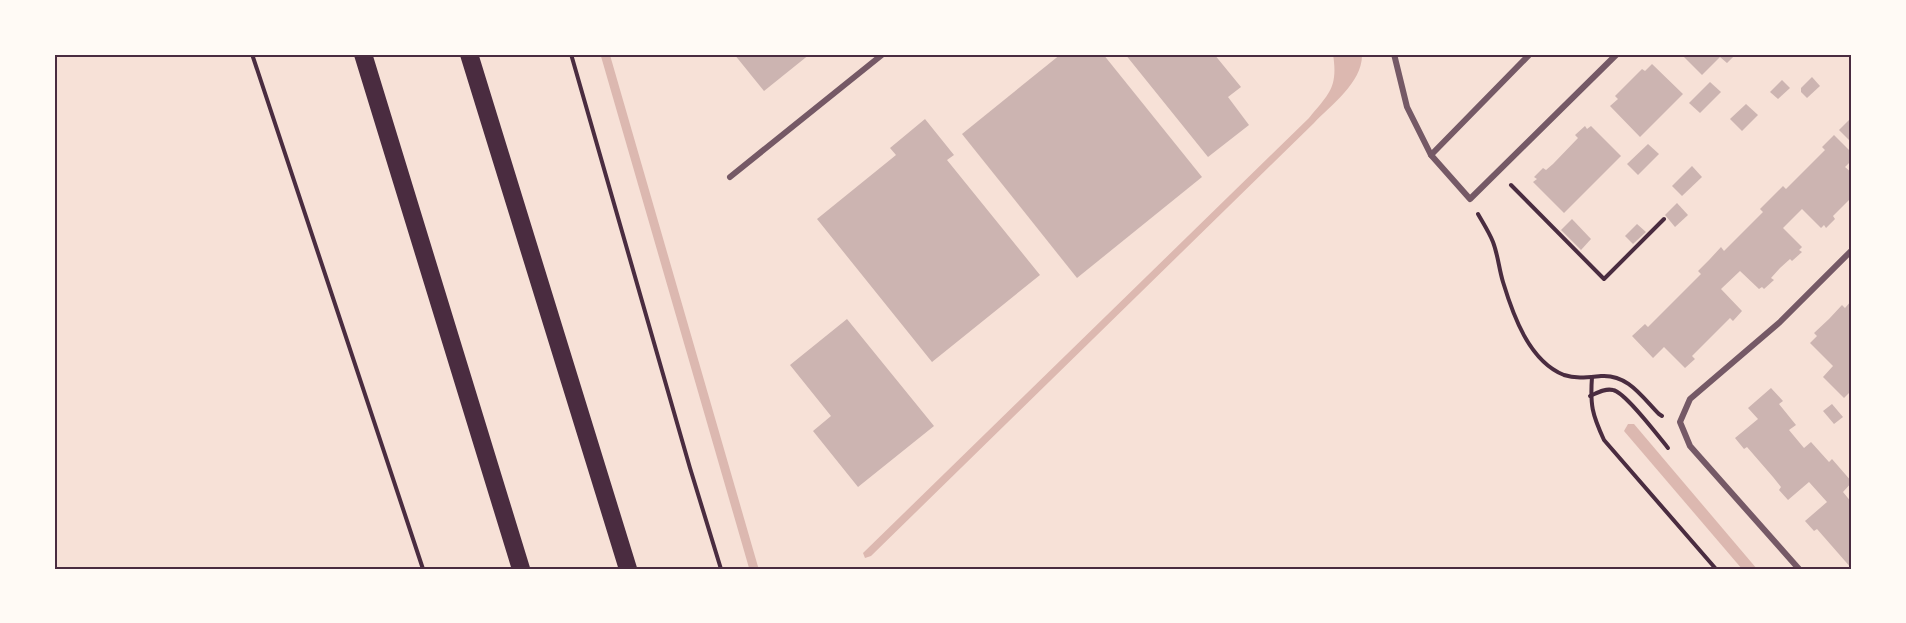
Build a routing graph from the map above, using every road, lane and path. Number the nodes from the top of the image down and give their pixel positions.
1 (252, 54) edge
2 (363, 54) edge
3 (469, 54) edge
4 (571, 54) edge
5 (883, 54) edge
6 (1394, 54) edge
7 (1530, 54) edge
8 (1617, 54) edge
9 (1431, 155) junction
10 (1497, 172) junction
11 (730, 177) dead end
12 (1470, 199) junction
13 (1664, 219) dead end
14 (1852, 250) edge
15 (1592, 376) junction
16 (1680, 422) junction
17 (423, 569) edge
18 (521, 569) edge
19 (628, 569) edge
20 (721, 569) edge
21 (1716, 569) edge
22 (1799, 569) edge

1 - 17 path
2 - 18 highway
3 - 19 highway
4 - 20 path
5 - 11 street
6 - 9 street
7 - 9 street
8 - 10 street
9 - 12 street
10 - 12 street
10 - 13 path
12 - 15 path
14 - 16 street
15 - 16 path
15 - 21 path
16 - 22 street

